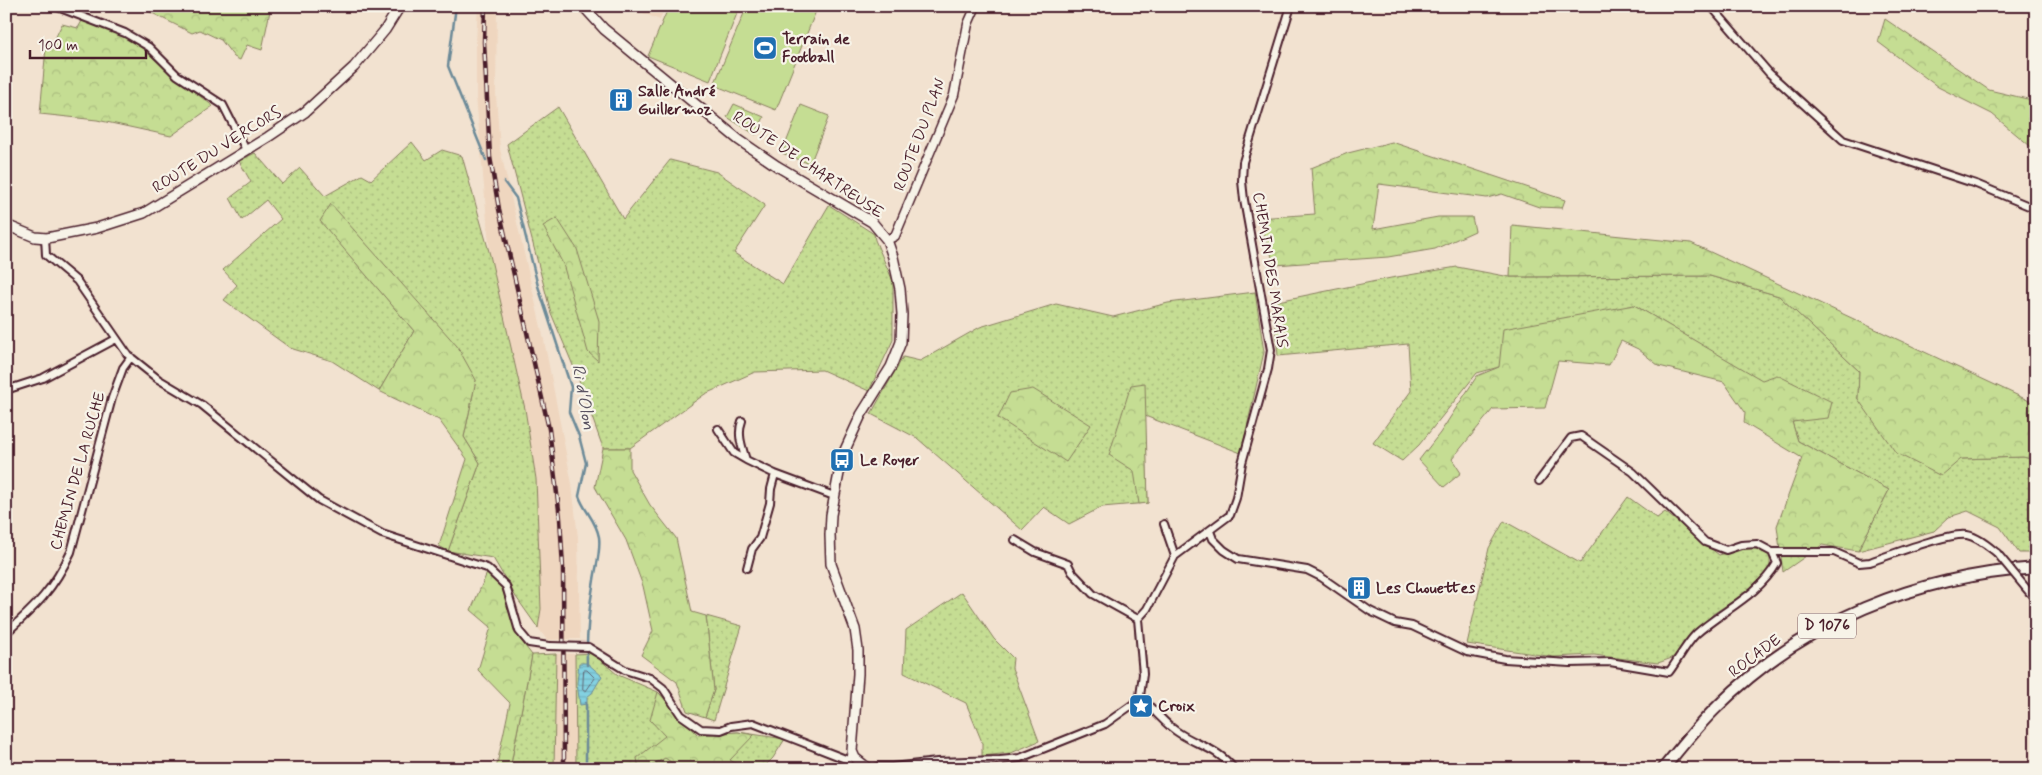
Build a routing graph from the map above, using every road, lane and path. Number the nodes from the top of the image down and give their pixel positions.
1 (55, 6) edge
2 (400, 6) edge
3 (583, 6) edge
4 (976, 6) edge
5 (1291, 6) edge
6 (1711, 6) edge
7 (246, 150) junction
8 (2036, 209) edge
9 (6, 225) edge
10 (45, 237) junction
11 (887, 240) junction
12 (116, 339) junction
13 (131, 357) junction
14 (6, 390) edge
15 (742, 421) dead end
16 (718, 429) dead end
17 (746, 460) junction
18 (774, 474) junction
19 (1539, 481) dead end
20 (834, 496) junction
21 (1164, 524) dead end
22 (1210, 531) junction
23 (1015, 540) dead end
24 (1772, 552) junction
25 (1176, 556) junction
26 (747, 568) dead end
27 (2036, 568) edge
28 (2036, 599) edge
29 (1138, 619) junction
30 (6, 633) edge
31 (1140, 696) junction
32 (850, 757) junction
33 (844, 769) edge
34 (871, 769) edge
35 (1234, 769) edge
36 (1663, 769) edge

1 - 7 street
2 - 7 main road, ROUTE DU VERCORS
3 - 11 main road, ROUTE DE CHARTREUSE
4 - 11 street, ROUTE DU PLAN
5 - 22 street, CHEMIN DES MARAIS
6 - 8 street
7 - 10 main road, ROUTE DU VERCORS
9 - 10 main road, ROUTE DU VERCORS
10 - 12 street
11 - 20 main road, ROUTE DE CHARTREUSE
12 - 13 street
12 - 14 street
13 - 30 street, CHEMIN DE LA RUCHE
13 - 32 street, bridge
15 - 17 street
16 - 17 street
17 - 18 street
18 - 20 street
18 - 26 street
19 - 24 street
20 - 32 main road, ROUTE DE CHARTREUSE
21 - 25 street
22 - 24 street
22 - 25 street, CHEMIN DES MARAIS
23 - 29 street
24 - 28 street, bridge
25 - 29 street
27 - 36 main road, ROCADE / D 1076
29 - 31 street
31 - 34 street
31 - 35 street
32 - 33 street
32 - 34 main road

